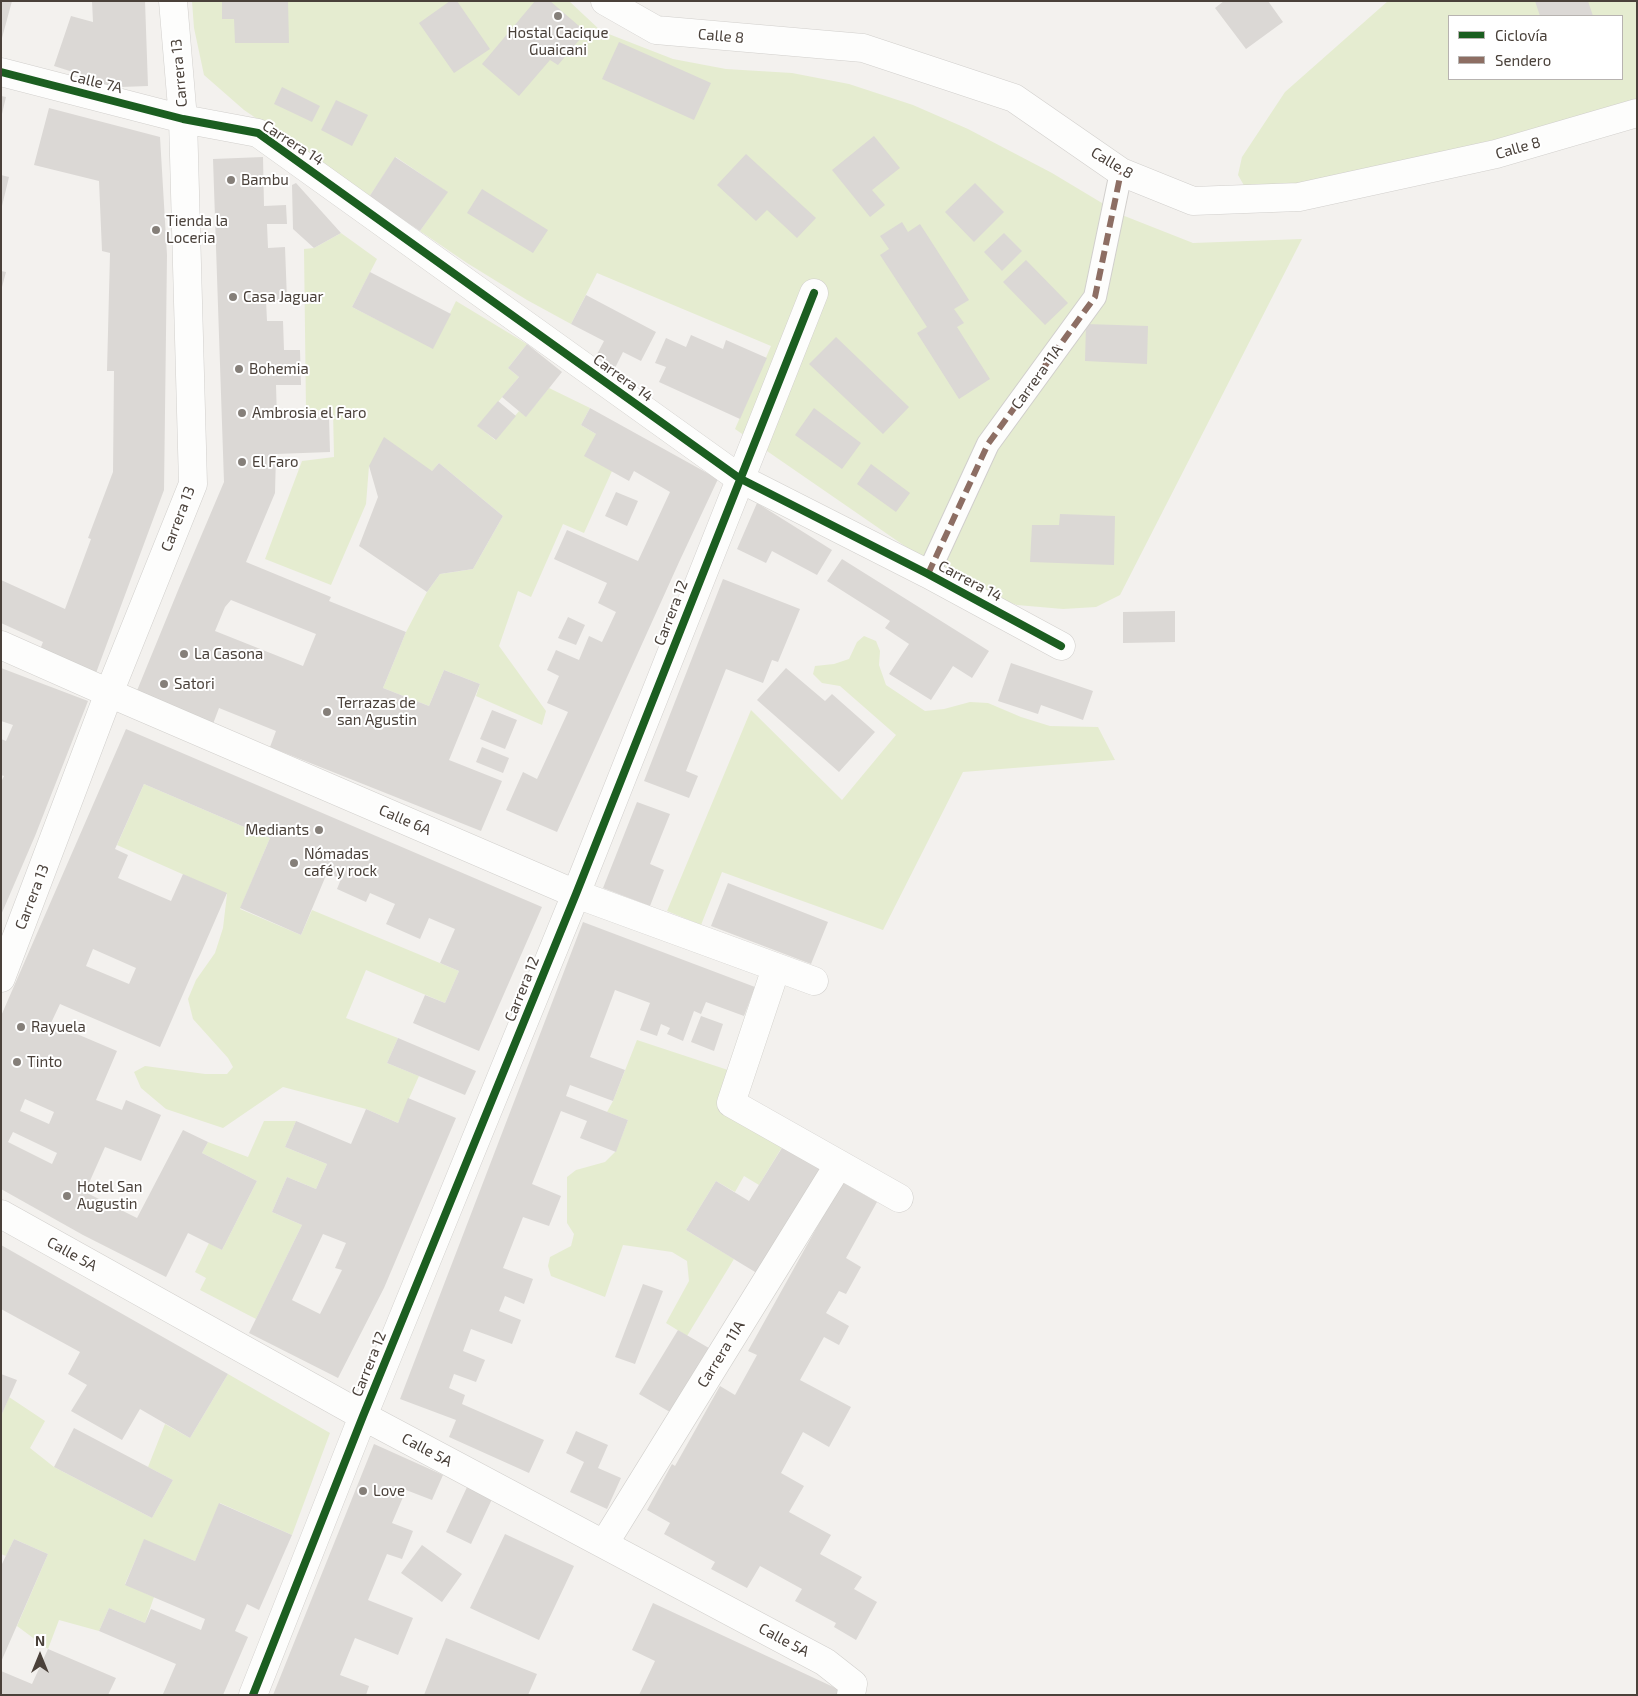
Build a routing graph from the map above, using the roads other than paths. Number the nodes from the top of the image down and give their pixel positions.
1 (173, 1) edge
2 (605, 1) edge
3 (1, 72) edge
4 (1637, 113) edge
5 (183, 119) junction
6 (1121, 172) junction
7 (814, 293) dead end
8 (739, 478) junction
9 (928, 574) junction
10 (1, 645) edge
11 (1061, 646) dead end
12 (109, 693) junction
13 (576, 894) junction
14 (776, 968) junction
15 (1, 978) edge
16 (814, 981) dead end
17 (839, 1164) junction
18 (899, 1198) dead end
19 (1, 1214) edge
20 (363, 1416) junction
21 (604, 1544) junction
22 (852, 1690) edge
23 (252, 1695) edge

1 - 5 street, Carrera 13
2 - 6 street, Calle 8
3 - 5 street, Calle 7A
4 - 6 street, Calle 8
5 - 8 street, Carrera 14
5 - 12 street, Carrera 13
6 - 9 street, Carrera 11A
7 - 8 street, Carrera 12
8 - 9 street, Carrera 14
8 - 13 street, Carrera 12
9 - 11 street, Carrera 14
10 - 12 street, Calle 6A
12 - 13 street, Calle 6A
12 - 15 street, Carrera 13
13 - 14 street, Calle 6A
13 - 20 street, Carrera 12
14 - 16 street, Calle 6A
14 - 17 street
17 - 18 street
17 - 21 street, Carrera 11A
19 - 20 street, Calle 5A
20 - 21 street, Calle 5A
20 - 23 street, Carrera 12
21 - 22 street, Calle 5A

